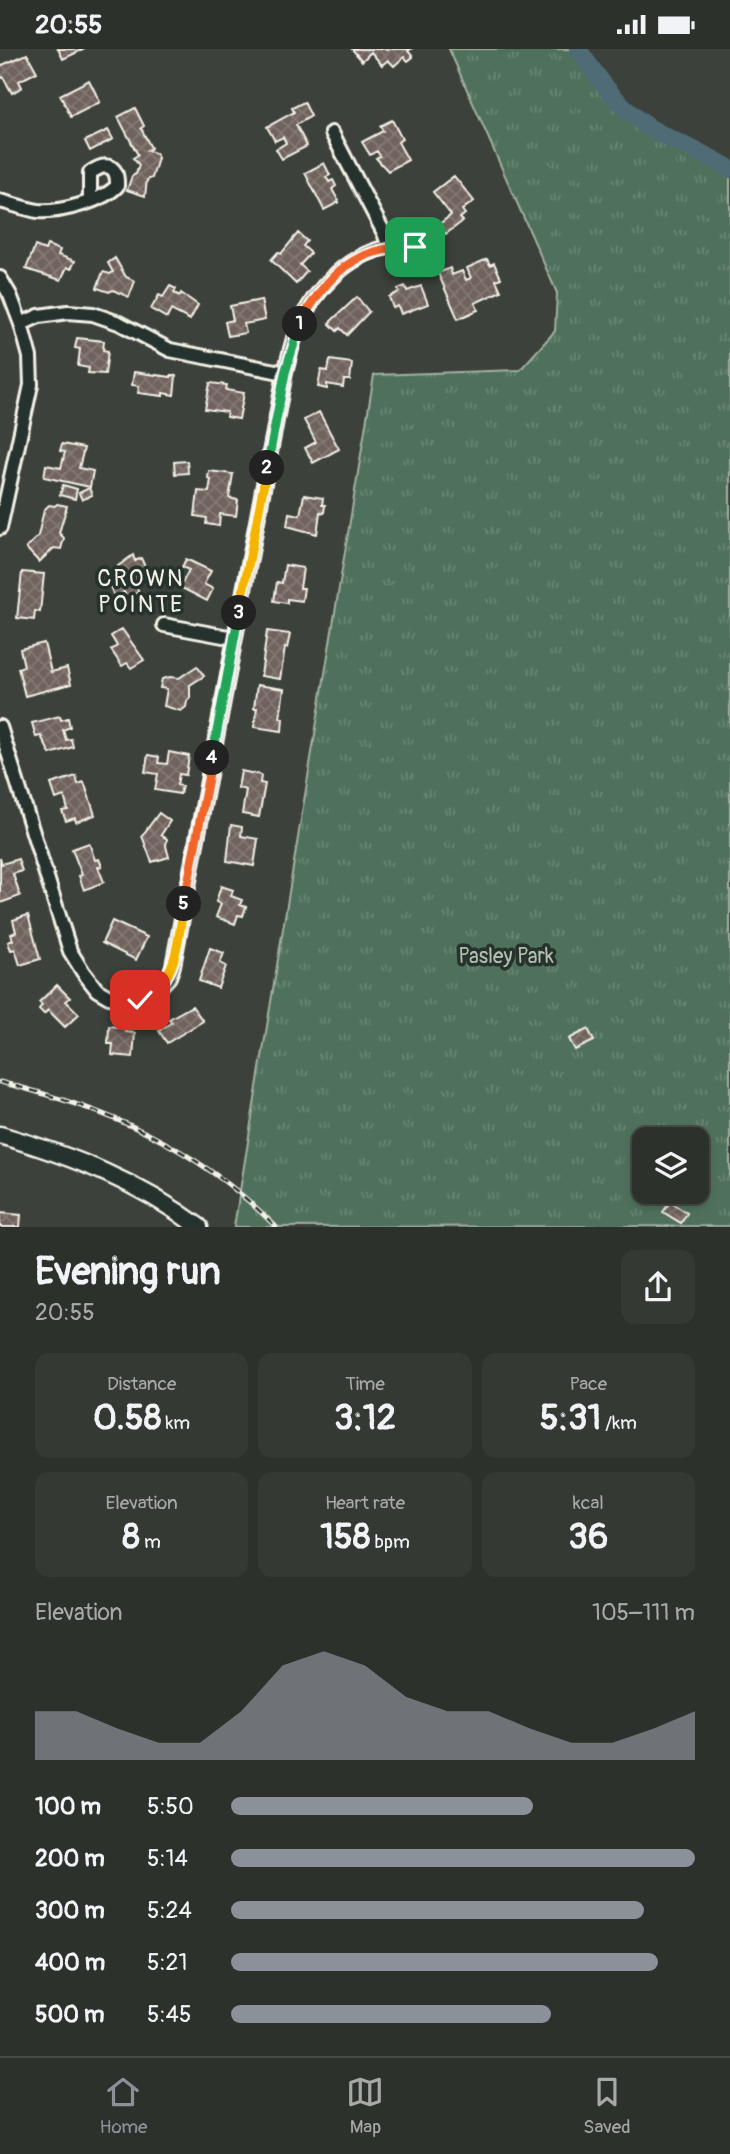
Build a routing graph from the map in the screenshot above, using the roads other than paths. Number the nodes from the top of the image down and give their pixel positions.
1 (332, 133) dead end
2 (90, 200) dead end
3 (0, 201) edge
4 (389, 247) junction
5 (415, 247) dead end
6 (0, 278) edge
7 (21, 324) junction
8 (285, 373) junction
9 (1, 520) edge
10 (164, 625) dead end
11 (234, 638) junction
12 (0, 727) edge
13 (0, 1135) edge
14 (199, 1227) edge

1 - 4 street
2 - 3 street
4 - 5 street
4 - 8 street
6 - 7 street
7 - 8 street
7 - 9 street
8 - 11 street
10 - 11 street
11 - 12 street
13 - 14 main road

